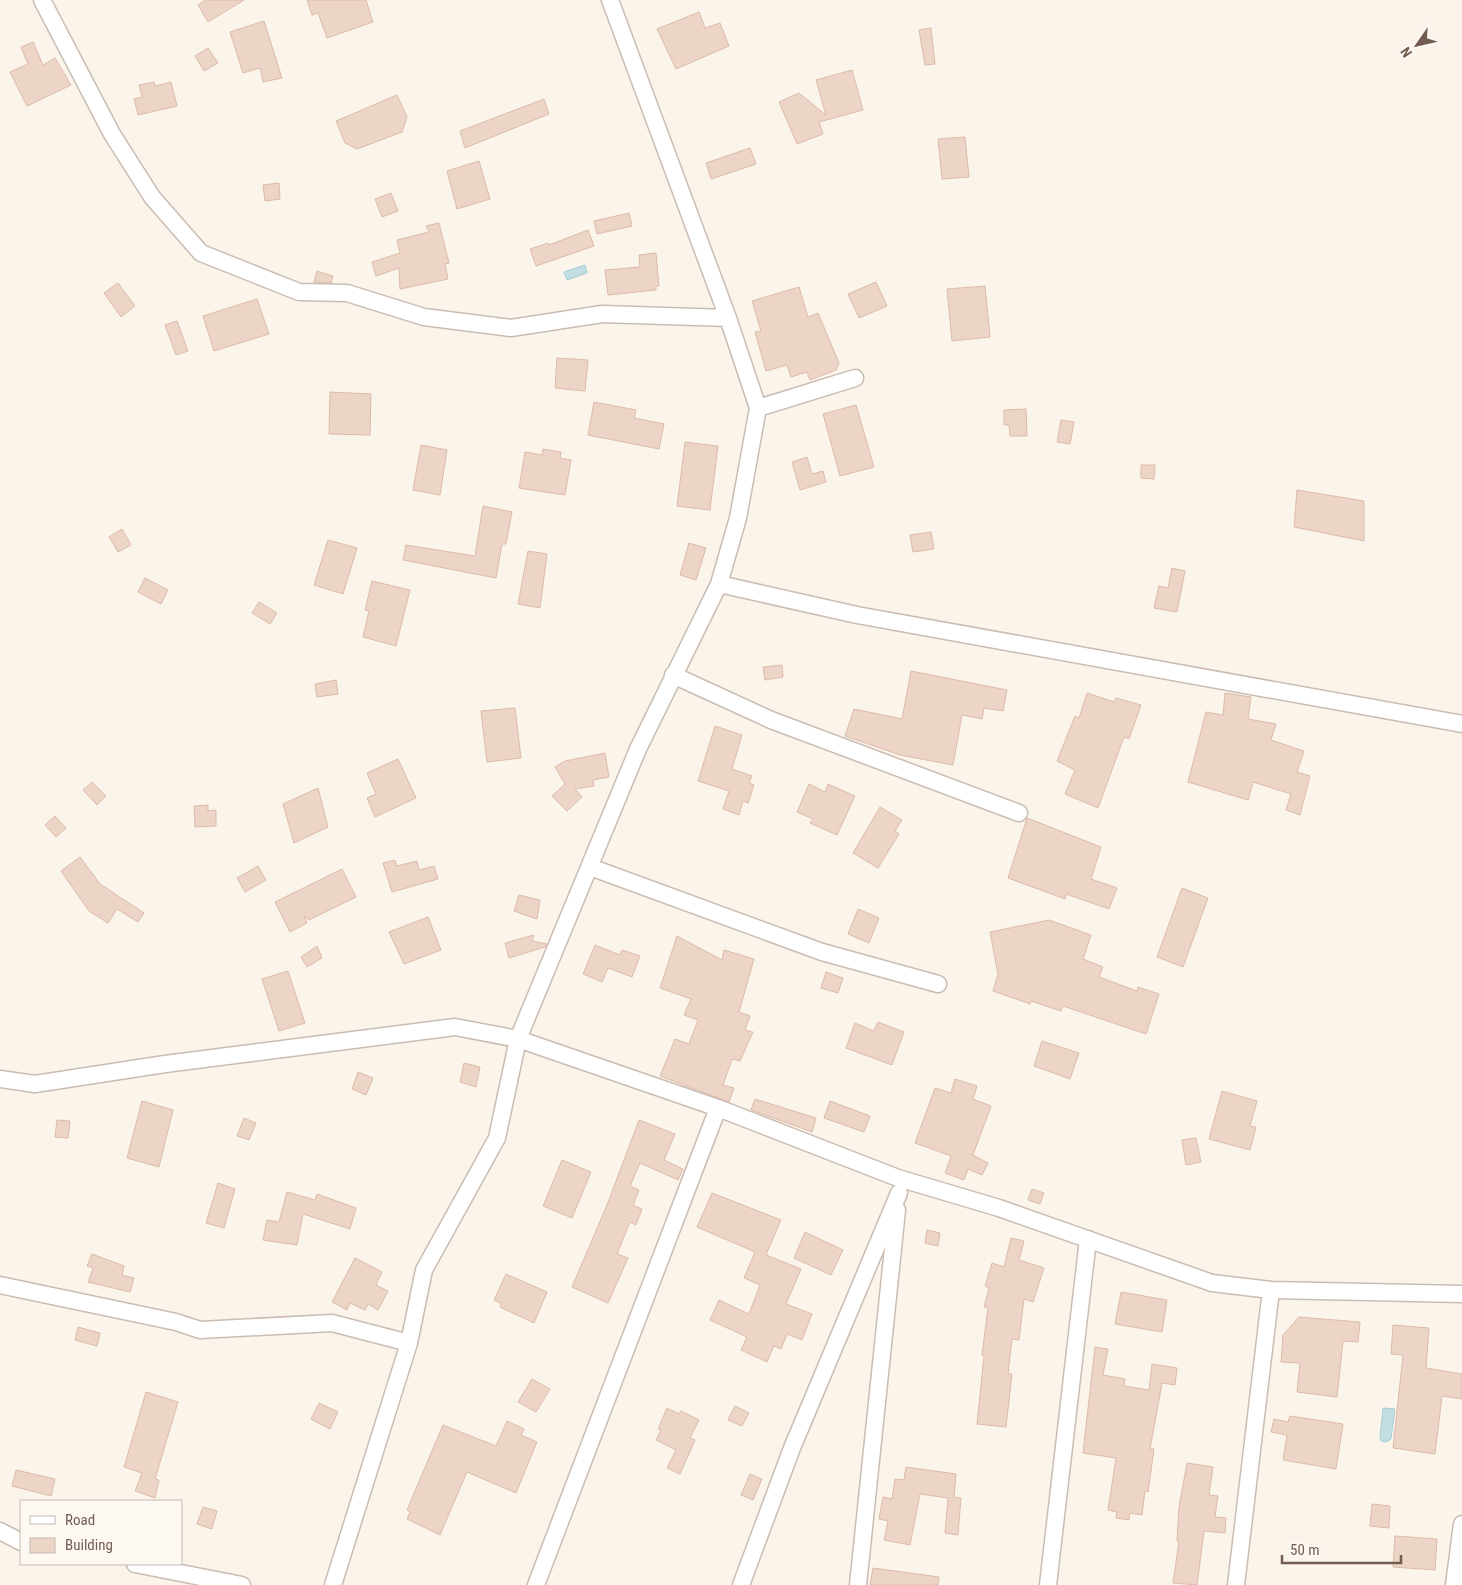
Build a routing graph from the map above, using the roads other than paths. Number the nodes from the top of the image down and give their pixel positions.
1 (42, 0) edge
2 (610, 0) edge
3 (728, 318) junction
4 (855, 378) dead end
5 (758, 408) junction
6 (719, 584) junction
7 (672, 675) junction
8 (1462, 724) edge
9 (1019, 812) dead end
10 (590, 867) junction
11 (938, 984) dead end
12 (518, 1039) junction
13 (0, 1079) edge
14 (718, 1108) junction
15 (899, 1186) junction
16 (1088, 1239) junction
17 (0, 1285) edge
18 (1271, 1290) junction
19 (1462, 1294) edge
20 (409, 1343) junction
21 (1462, 1524) edge
22 (0, 1531) edge
23 (20, 1541) edge
24 (140, 1565) edge
25 (242, 1585) edge
26 (333, 1585) edge
27 (536, 1585) edge
28 (741, 1585) edge
29 (858, 1585) edge
30 (1048, 1585) edge
31 (1236, 1585) edge
32 (1454, 1585) edge

1 - 3 street
2 - 3 street
3 - 5 street
4 - 5 street
5 - 6 street
6 - 7 street
6 - 8 street
7 - 9 street
7 - 10 street
10 - 11 street
10 - 12 street
12 - 13 street
12 - 14 street
12 - 20 street
14 - 15 street
14 - 27 street
15 - 16 street
15 - 28 street
15 - 29 street
16 - 18 street
16 - 30 street
17 - 20 street
18 - 19 street
18 - 31 street
20 - 26 street
21 - 32 street
22 - 23 street
24 - 25 street

